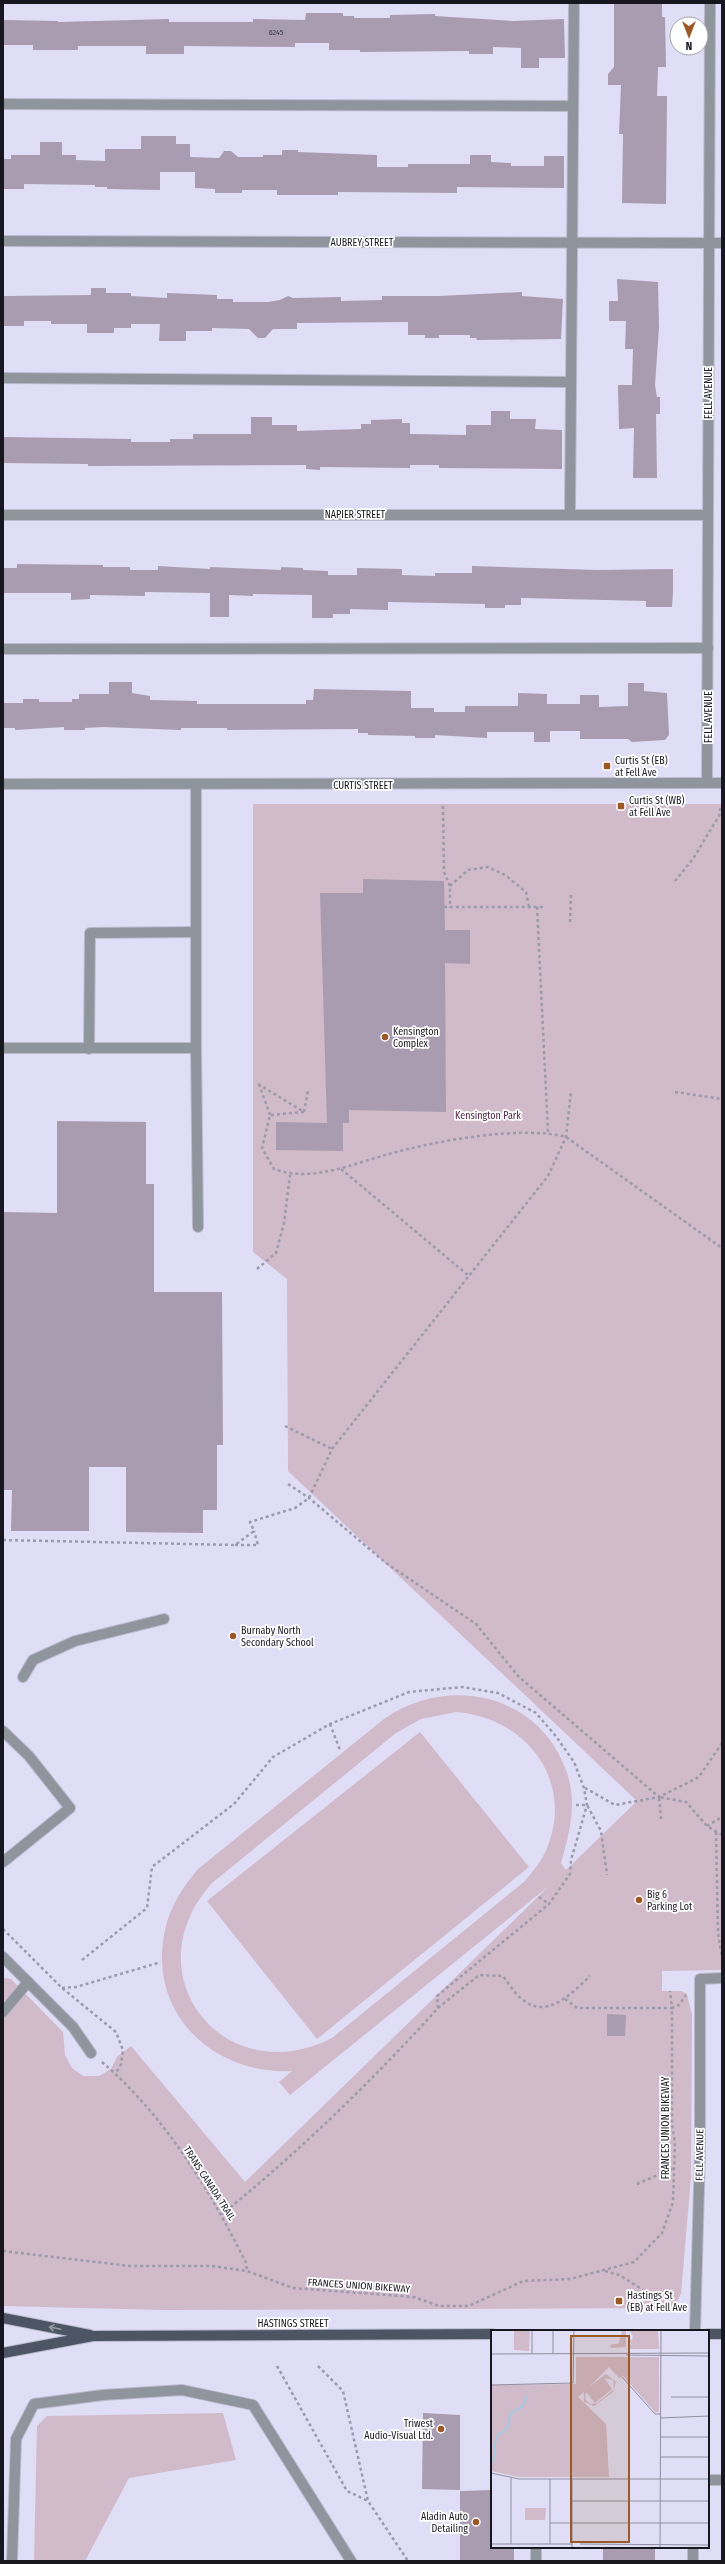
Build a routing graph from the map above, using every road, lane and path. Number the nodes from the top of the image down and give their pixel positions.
1 (574, 3) edge
2 (710, 3) edge
3 (3, 104) edge
4 (573, 106) junction
5 (3, 241) edge
6 (573, 242) junction
7 (709, 243) junction
8 (722, 243) edge
9 (3, 378) edge
10 (570, 382) junction
11 (570, 514) junction
12 (3, 515) edge
13 (707, 515) junction
14 (708, 648) junction
15 (3, 649) edge
16 (707, 783) junction
17 (722, 783) edge
18 (3, 784) edge
19 (196, 784) junction
20 (443, 806) dead end
21 (720, 807) dead end
22 (675, 881) dead end
23 (450, 886) junction
24 (571, 894) dead end
25 (444, 907) dead end
26 (450, 907) junction
27 (529, 907) junction
28 (537, 907) junction
29 (543, 907) dead end
30 (570, 922) dead end
31 (195, 932) junction
32 (3, 1048) edge
33 (196, 1048) junction
34 (89, 1049) junction
35 (308, 1091) dead end
36 (571, 1092) dead end
37 (676, 1092) dead end
38 (722, 1099) edge
39 (304, 1112) junction
40 (270, 1115) junction
41 (548, 1132) junction
42 (566, 1137) junction
43 (341, 1169) junction
44 (290, 1175) junction
45 (198, 1227) dead end
46 (722, 1248) edge
47 (257, 1269) dead end
48 (468, 1276) junction
49 (285, 1426) dead end
50 (332, 1449) junction
51 (288, 1484) dead end
52 (309, 1498) junction
53 (254, 1531) junction
54 (3, 1540) edge
55 (235, 1545) junction
56 (164, 1619) dead end
57 (23, 1677) dead end
58 (330, 1724) junction
59 (3, 1731) edge
60 (722, 1743) edge
61 (340, 1750) dead end
62 (584, 1788) junction
63 (660, 1797) junction
64 (576, 1805) dead end
65 (587, 1805) junction
66 (722, 1817) edge
67 (661, 1820) dead end
68 (707, 1826) junction
69 (716, 1832) junction
70 (722, 1835) edge
71 (3, 1862) edge
72 (607, 1875) dead end
73 (539, 1897) dead end
74 (549, 1904) junction
75 (3, 1928) edge
76 (3, 1956) edge
77 (722, 1958) edge
78 (82, 1960) dead end
79 (158, 1962) dead end
80 (590, 1976) dead end
81 (722, 1978) edge
82 (700, 1979) junction
83 (28, 1982) junction
84 (62, 1988) junction
85 (670, 1991) dead end
86 (566, 1999) junction
87 (438, 2008) junction
88 (672, 2008) junction
89 (3, 2012) edge
90 (92, 2053) joint
91 (116, 2073) junction
92 (674, 2168) junction
93 (636, 2184) dead end
94 (222, 2214) junction
95 (3, 2251) edge
96 (247, 2271) junction
97 (604, 2271) junction
98 (661, 2301) dead end
99 (3, 2318) edge
100 (695, 2330) edge
101 (491, 2334) edge
102 (709, 2334) edge
103 (722, 2334) edge
104 (93, 2336) junction
105 (3, 2353) edge
106 (277, 2366) dead end
107 (318, 2366) dead end
108 (709, 2480) edge
109 (722, 2480) edge
110 (368, 2501) junction
111 (536, 2548) edge
112 (694, 2548) edge
113 (12, 2561) edge
114 (352, 2561) edge
115 (408, 2561) edge
116 (536, 2561) edge
117 (693, 2561) edge

1 - 4 street
2 - 7 street, FELL AVENUE
3 - 4 street
4 - 6 street
5 - 6 street, AUBREY STREET
6 - 7 street, AUBREY STREET
6 - 10 street
7 - 8 street, AUBREY STREET
7 - 13 street, FELL AVENUE
9 - 10 street
10 - 11 street
11 - 12 street, NAPIER STREET
11 - 13 street, NAPIER STREET
13 - 14 street, FELL AVENUE
14 - 15 street
14 - 16 street, FELL AVENUE
16 - 17 street, CURTIS STREET
16 - 19 street, CURTIS STREET
18 - 19 street, CURTIS STREET
19 - 31 street
20 - 23 path
21 - 22 path
23 - 26 path
23 - 27 path
24 - 30 path
25 - 26 path
26 - 27 path
27 - 28 path
28 - 29 path
28 - 41 path
31 - 33 street
31 - 34 street
32 - 34 street
33 - 34 street
33 - 45 street
35 - 39 path
36 - 42 path
37 - 38 path
39 - 40 path
39 - 40 path
40 - 44 path
41 - 42 path
41 - 43 path
42 - 46 path
42 - 48 path
43 - 44 path
43 - 48 path
44 - 47 path
48 - 50 path
49 - 50 path
50 - 52 path
51 - 52 path
52 - 53 path
52 - 63 path
53 - 55 path
53 - 55 path
54 - 55 path
56 - 57 street
58 - 61 path
58 - 62 path
58 - 78 path
59 - 71 street
60 - 63 path
62 - 63 path
62 - 65 path
63 - 67 path
63 - 68 path
64 - 65 path
65 - 72 path
65 - 74 path
66 - 68 path
68 - 69 path
69 - 70 path
69 - 77 path
73 - 74 path
74 - 87 path
75 - 84 path
76 - 83 street
79 - 84 path
80 - 86 path
81 - 82 street
82 - 88 path
82 - 100 street, FELL AVENUE
83 - 89 street
83 - 90 street
84 - 91 path
85 - 88 path, FRANCES UNION BIKEWAY
86 - 87 path
86 - 88 path
87 - 94 path
88 - 92 path, FRANCES UNION BIKEWAY
90 - 91 path, TRANS CANADA TRAIL
91 - 94 path, TRANS CANADA TRAIL
92 - 93 path
92 - 97 path, FRANCES UNION BIKEWAY
94 - 96 path, TRANS CANADA TRAIL
95 - 96 path
96 - 97 path, FRANCES UNION BIKEWAY
97 - 98 path
104 -> 99 main road, HASTINGS STREET
101 - 104 main road, HASTINGS STREET
102 - 103 main road
104 - 105 main road, HASTINGS STREET
106 - 110 path
107 - 110 path
108 - 109 street
110 - 115 path
111 - 116 street
112 - 117 street
113 - 114 street

